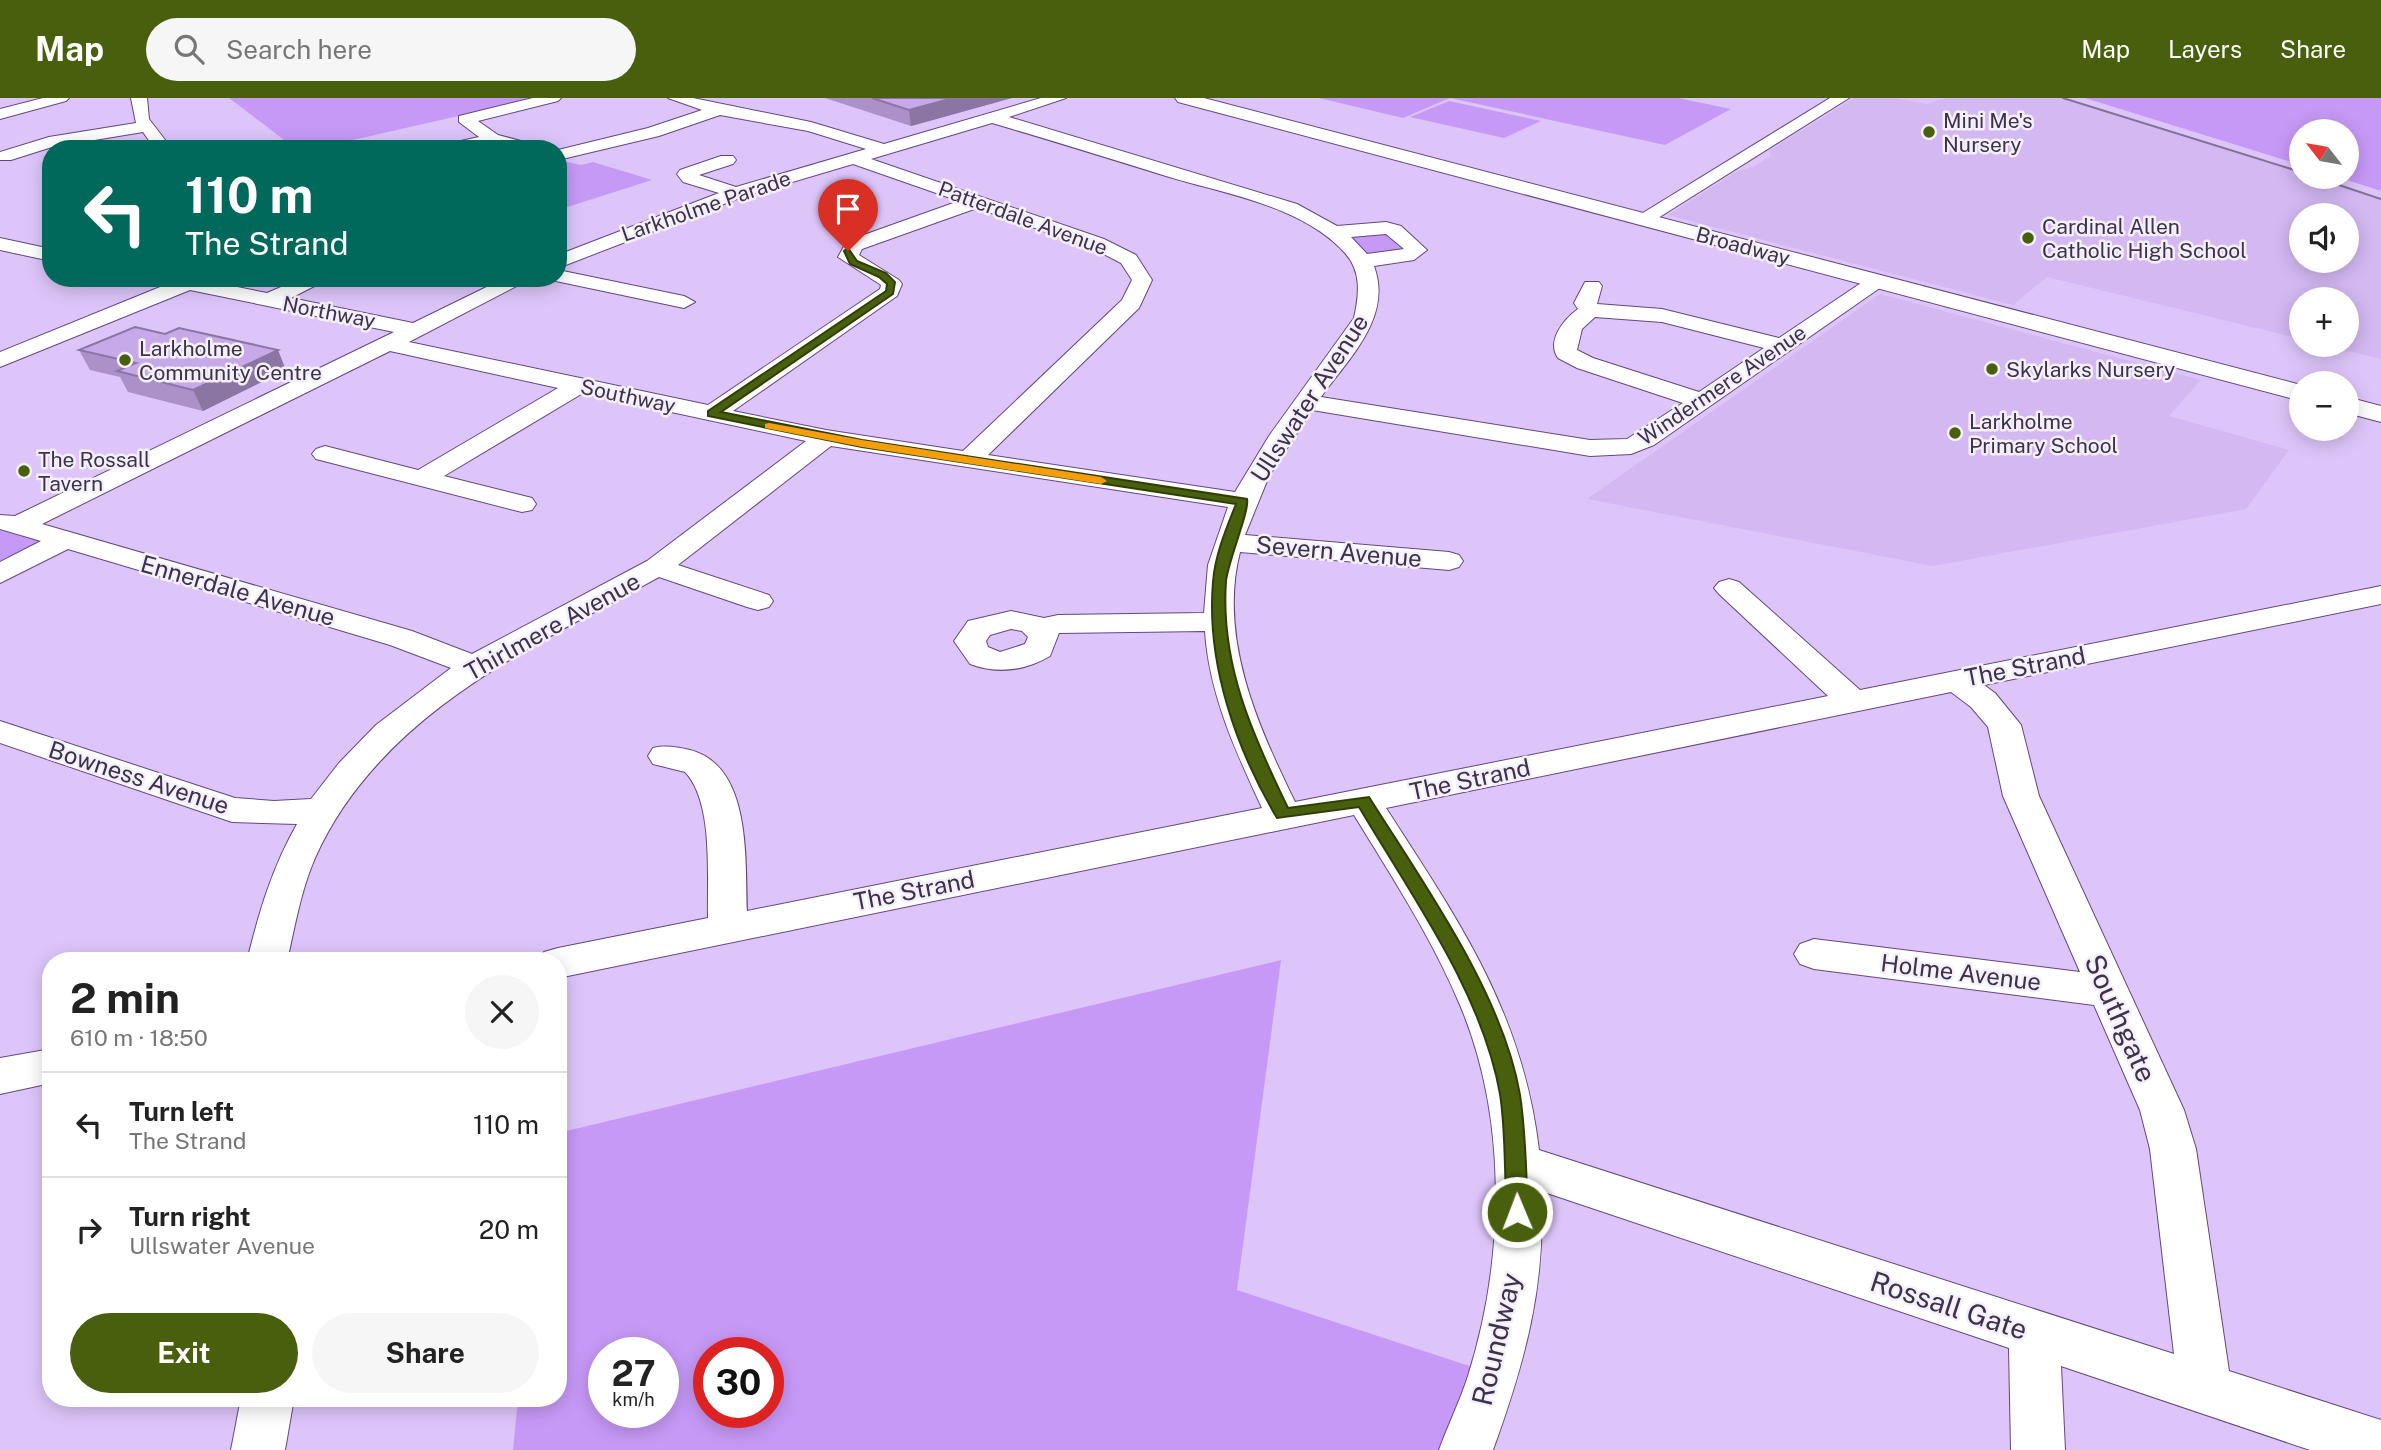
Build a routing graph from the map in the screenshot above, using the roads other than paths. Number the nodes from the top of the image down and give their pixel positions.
1 (61, 98) edge
2 (139, 98) edge
3 (553, 98) edge
4 (676, 98) edge
5 (1058, 98) edge
6 (1184, 98) edge
7 (1841, 98) edge
8 (719, 110) junction
9 (0, 114) edge
10 (991, 117) junction
11 (145, 127) junction
12 (492, 139) junction
13 (62, 140) edge
14 (156, 140) edge
15 (488, 140) edge
16 (496, 140) edge
17 (42, 144) edge
18 (883, 149) junction
19 (567, 153) edge
20 (5, 156) dead end
21 (852, 158) junction
22 (727, 159) dead end
23 (736, 193) junction
24 (978, 201) junction
25 (1643, 219) junction
26 (1335, 232) junction
27 (0, 244) edge
28 (42, 253) edge
29 (567, 259) edge
30 (1362, 261) junction
31 (567, 278) edge
32 (1877, 281) junction
33 (1592, 286) dead end
34 (180, 287) edge
35 (202, 287) edge
36 (299, 287) edge
37 (504, 287) edge
38 (269, 300) junction
39 (684, 302) dead end
40 (1590, 311) junction
41 (416, 330) junction
42 (388, 344) junction
43 (1781, 346) junction
44 (0, 360) edge
45 (580, 385) junction
46 (2289, 390) edge
47 (1702, 401) junction
48 (1307, 402) junction
49 (2359, 408) edge
50 (712, 414) junction
51 (2381, 414) edge
52 (827, 438) junction
53 (325, 454) dead end
54 (968, 460) junction
55 (424, 477) junction
56 (1243, 501) junction
57 (522, 504) dead end
58 (9, 523) edge
59 (64, 540) junction
60 (1228, 542) junction
61 (1449, 561) dead end
62 (657, 567) junction
63 (0, 574) edge
64 (1729, 587) dead end
65 (2381, 594) edge
66 (758, 601) dead end
67 (1218, 622) junction
68 (1039, 629) dead end
69 (474, 666) junction
70 (1955, 680) junction
71 (1852, 700) junction
72 (0, 731) edge
73 (665, 756) dead end
74 (1363, 801) junction
75 (322, 810) junction
76 (1283, 815) junction
77 (727, 928) junction
78 (269, 952) edge
79 (1814, 954) dead end
80 (567, 960) edge
81 (2108, 991) junction
82 (42, 1068) edge
83 (0, 1076) edge
84 (1517, 1166) junction
85 (2034, 1334) junction
86 (2205, 1389) junction
87 (266, 1407) edge
88 (2381, 1447) edge
89 (258, 1450) edge
90 (1466, 1450) edge
91 (2038, 1450) edge

1 - 9 street
2 - 11 street
3 - 12 street
4 - 8 street
5 - 10 street, Larkholme Parade
6 - 25 main road, Broadway
7 - 25 street
8 - 18 street
8 - 19 street
10 - 18 street, Larkholme Parade
10 - 26 street, Ullswater Avenue
11 - 13 street
11 - 14 street
12 - 15 street
12 - 16 street
17 - 20 street
18 - 21 street, Larkholme Parade
21 - 23 street, Larkholme Parade
21 - 24 street, Patterdale Avenue
22 - 23 street
23 - 29 street, Larkholme Parade
24 - 50 street
24 - 54 street, Patterdale Avenue
25 - 32 main road, Broadway
26 - 30 street, Ullswater Avenue
26 - 30 street
27 - 28 street
30 - 48 street, Ullswater Avenue
31 - 39 street
32 - 43 street, Windermere Avenue
32 - 46 main road, Broadway
33 - 40 street
34 - 44 street
35 - 38 street, Northway
36 - 38 street
37 - 41 street
38 - 41 street, Northway
40 - 43 street
40 - 47 street
41 - 42 street
42 - 45 street, Southway
42 - 58 street
43 - 47 street, Windermere Avenue
45 - 50 street, Southway
45 - 55 street
47 - 48 street, Windermere Avenue
48 - 56 street, Ullswater Avenue
49 - 51 main road
50 - 52 street, Southway
52 - 54 street, Southway
52 - 62 street, Thirlmere Avenue
53 - 55 street
54 - 56 street, Southway
55 - 57 street
56 - 60 street, Ullswater Avenue
58 - 59 street, Ennerdale Avenue
59 - 63 street
59 - 69 street, Ennerdale Avenue
60 - 61 street, Severn Avenue
60 - 67 street, Ullswater Avenue
62 - 66 street
62 - 69 street, Thirlmere Avenue
64 - 71 street
65 - 70 street, The Strand
67 - 68 street
67 - 76 street, Ullswater Avenue
69 - 75 street, Thirlmere Avenue
70 - 71 street, The Strand
70 - 81 street, Southgate
71 - 74 street, The Strand
72 - 75 street, Bowness Avenue
73 - 77 street
74 - 76 street, The Strand
74 - 84 street, Roundway
75 - 78 street, Thirlmere Avenue
76 - 77 street, The Strand
77 - 80 street, The Strand
79 - 81 street, Holme Avenue
81 - 86 street, Southgate
82 - 83 street
84 - 85 street, Rossall Gate
84 - 90 street, Roundway
85 - 86 street, Rossall Gate
85 - 91 street
86 - 88 street, Rossall Gate
87 - 89 street

